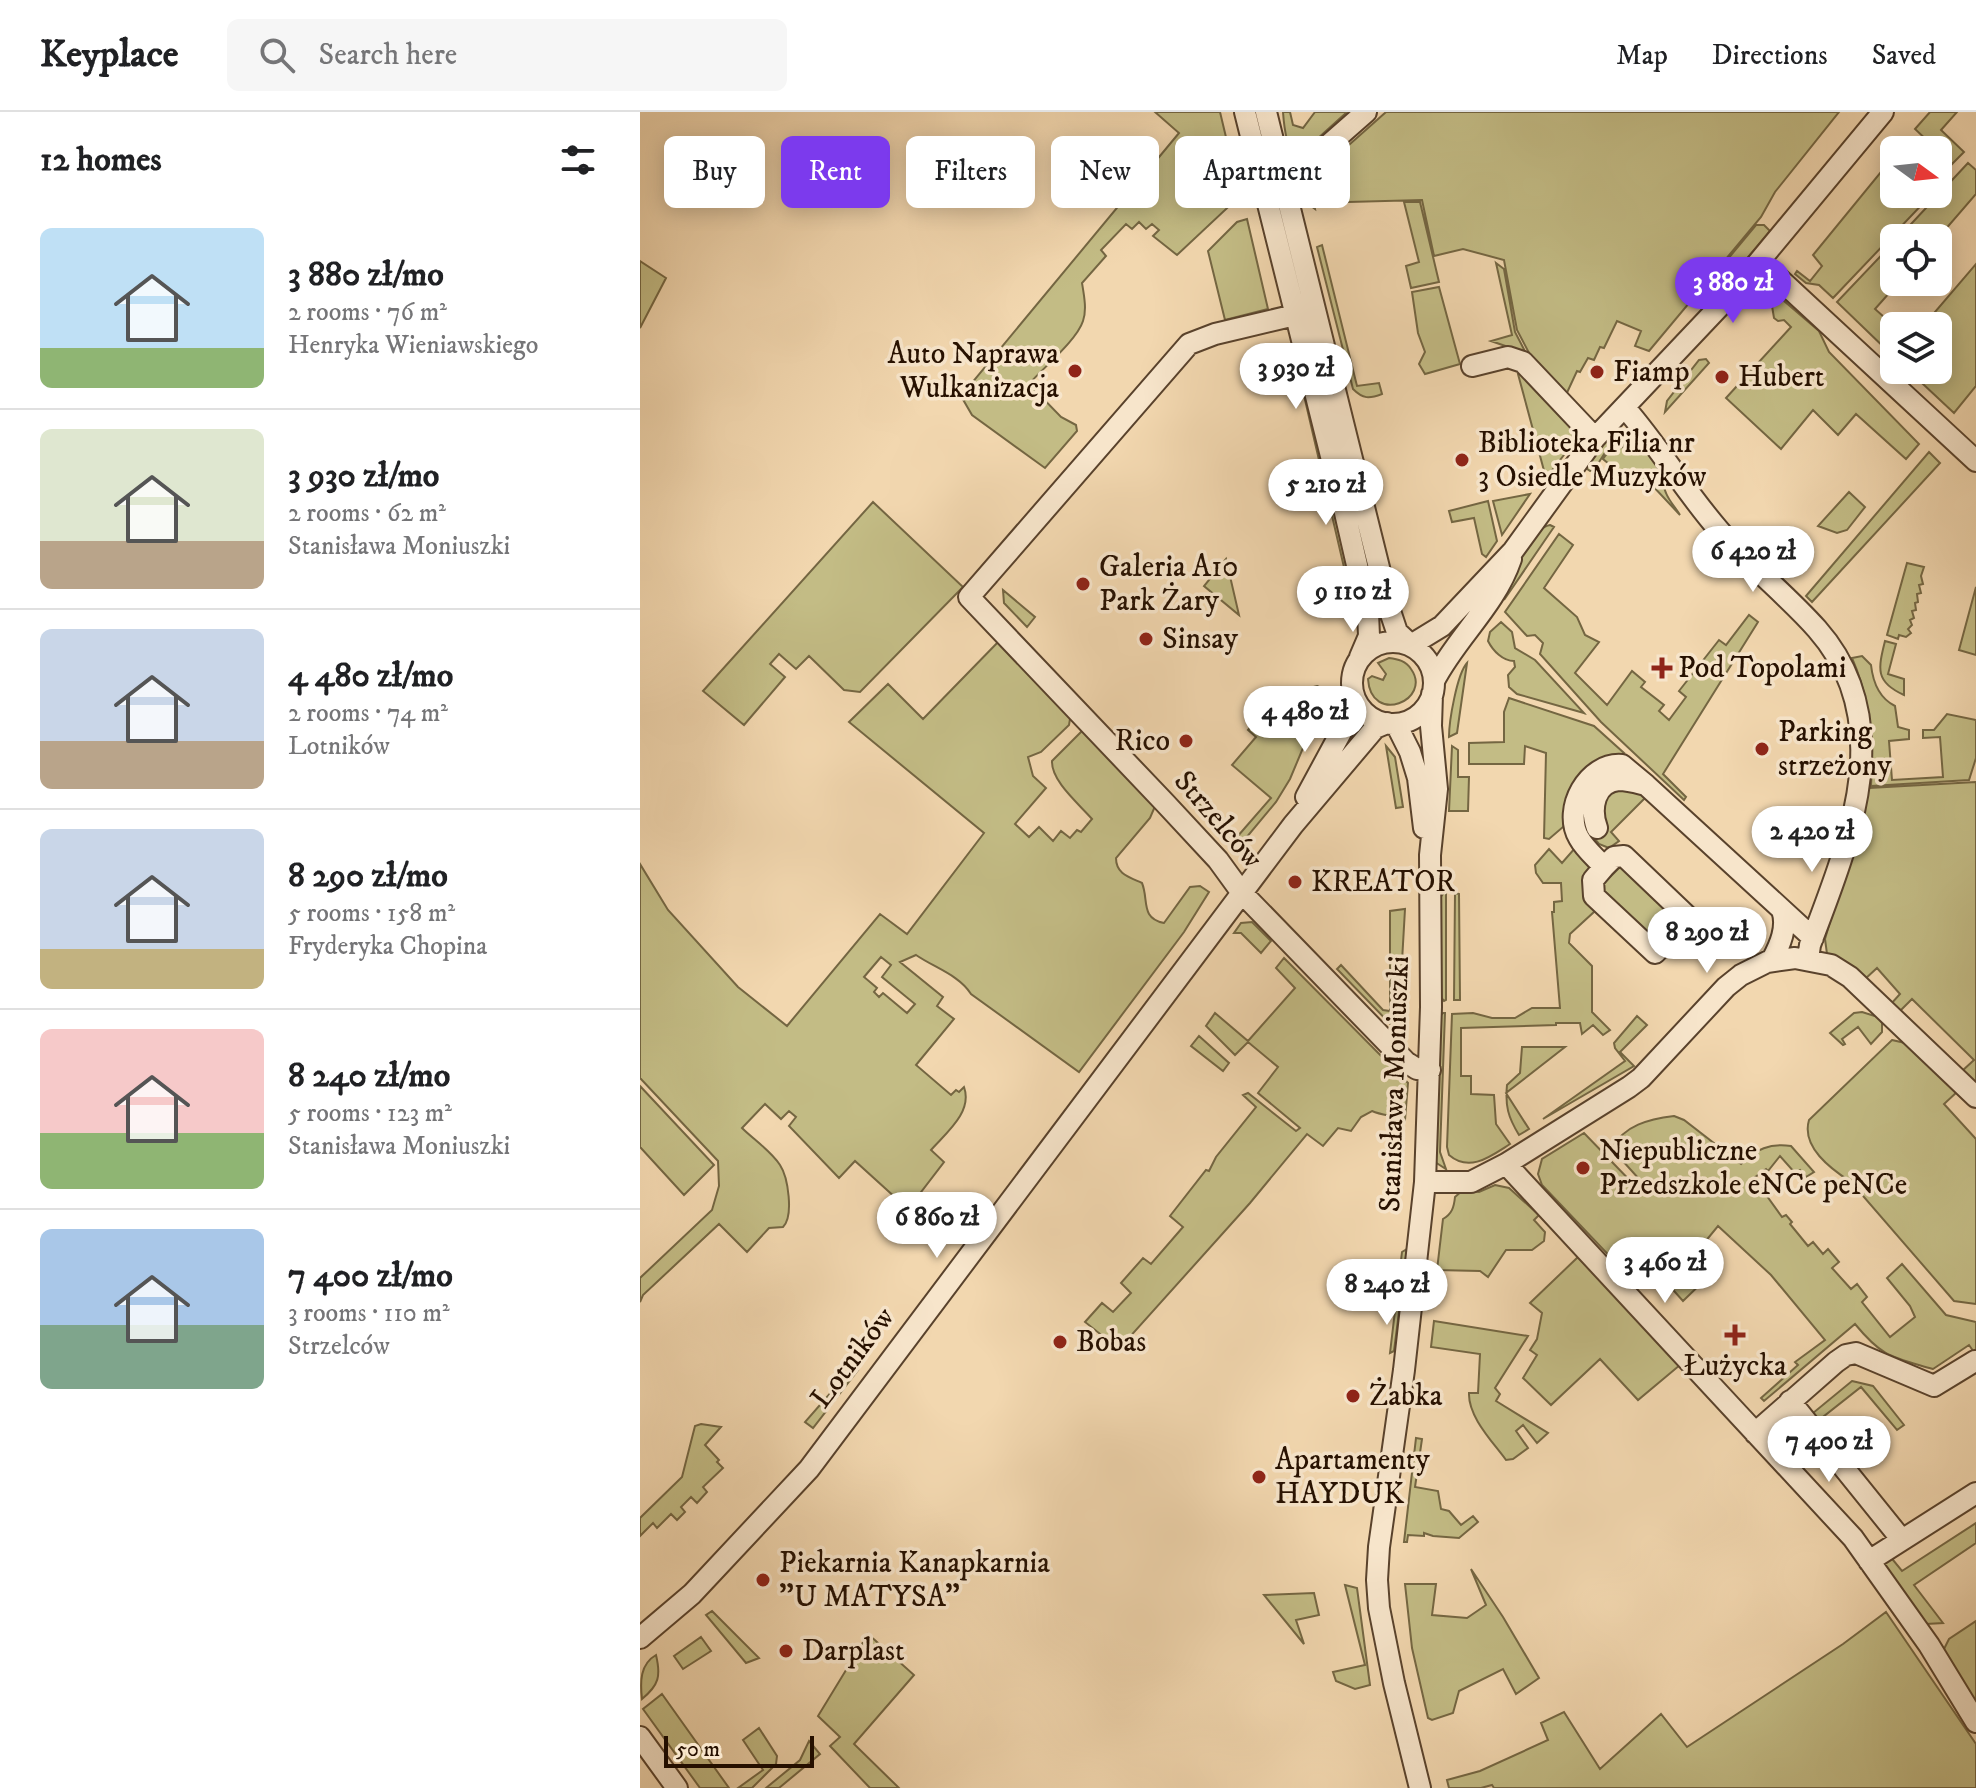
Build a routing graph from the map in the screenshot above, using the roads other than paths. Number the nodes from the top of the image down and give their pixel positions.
1 (1245, 112) edge
2 (1266, 112) edge
3 (1366, 112) edge
4 (1883, 112) edge
5 (1272, 136) edge
6 (1339, 136) edge
7 (1290, 208) edge
8 (1760, 261) junction
9 (1295, 315) junction
10 (1472, 366) dead end
11 (1626, 409) junction
12 (1595, 438) junction
13 (1976, 461) edge
14 (1513, 551) junction
15 (1411, 645) junction
16 (1360, 657) junction
17 (1433, 688) junction
18 (1353, 694) junction
19 (1392, 724) junction
20 (1646, 785) junction
21 (1293, 825) junction
22 (1597, 828) dead end
23 (1430, 855) junction
24 (1604, 867) junction
25 (1242, 893) junction
26 (1782, 910) junction
27 (1813, 938) junction
28 (1808, 959) junction
29 (1772, 960) junction
30 (1430, 1070) junction
31 (1976, 1097) edge
32 (1506, 1164) junction
33 (1425, 1182) junction
34 (1975, 1361) edge
35 (1790, 1401) junction
36 (1755, 1433) junction
37 (1976, 1493) edge
38 (1902, 1540) junction
39 (1869, 1561) junction
40 (640, 1638) edge
41 (1976, 1722) edge
42 (640, 1737) edge
43 (677, 1788) edge
44 (1420, 1788) edge

1 - 9 street
2 - 5 street
3 - 6 street
4 - 8 street
7 - 15 street
8 - 11 street
8 - 13 street
9 - 16 street
9 - 25 street, Strzelców
10 - 12 street
11 - 12 street
11 - 27 street
12 - 14 street
14 - 15 street
14 - 17 street
15 - 16 street
15 - 17 street
16 - 18 street
17 - 19 street
17 - 23 street, Stanisława Moniuszki
18 - 19 street
18 - 21 street, Lotników
19 - 21 street, Lotników
19 - 23 street, Stanisława Moniuszki
20 - 22 street
20 - 24 street
20 - 26 street
21 - 25 street, Lotników
23 - 30 street, Stanisława Moniuszki
24 - 24 street
25 - 30 street, Strzelców
25 - 40 street, Lotników
26 - 27 street
26 - 29 street
27 - 28 street
28 - 29 street
28 - 31 street
29 - 32 street
30 - 33 street, Stanisława Moniuszki
32 - 33 street
32 - 36 street
33 - 44 street, Stanisława Moniuszki
34 - 35 street
35 - 36 street
35 - 38 street
36 - 39 street
37 - 38 street
38 - 39 street
39 - 41 street
42 - 43 street

